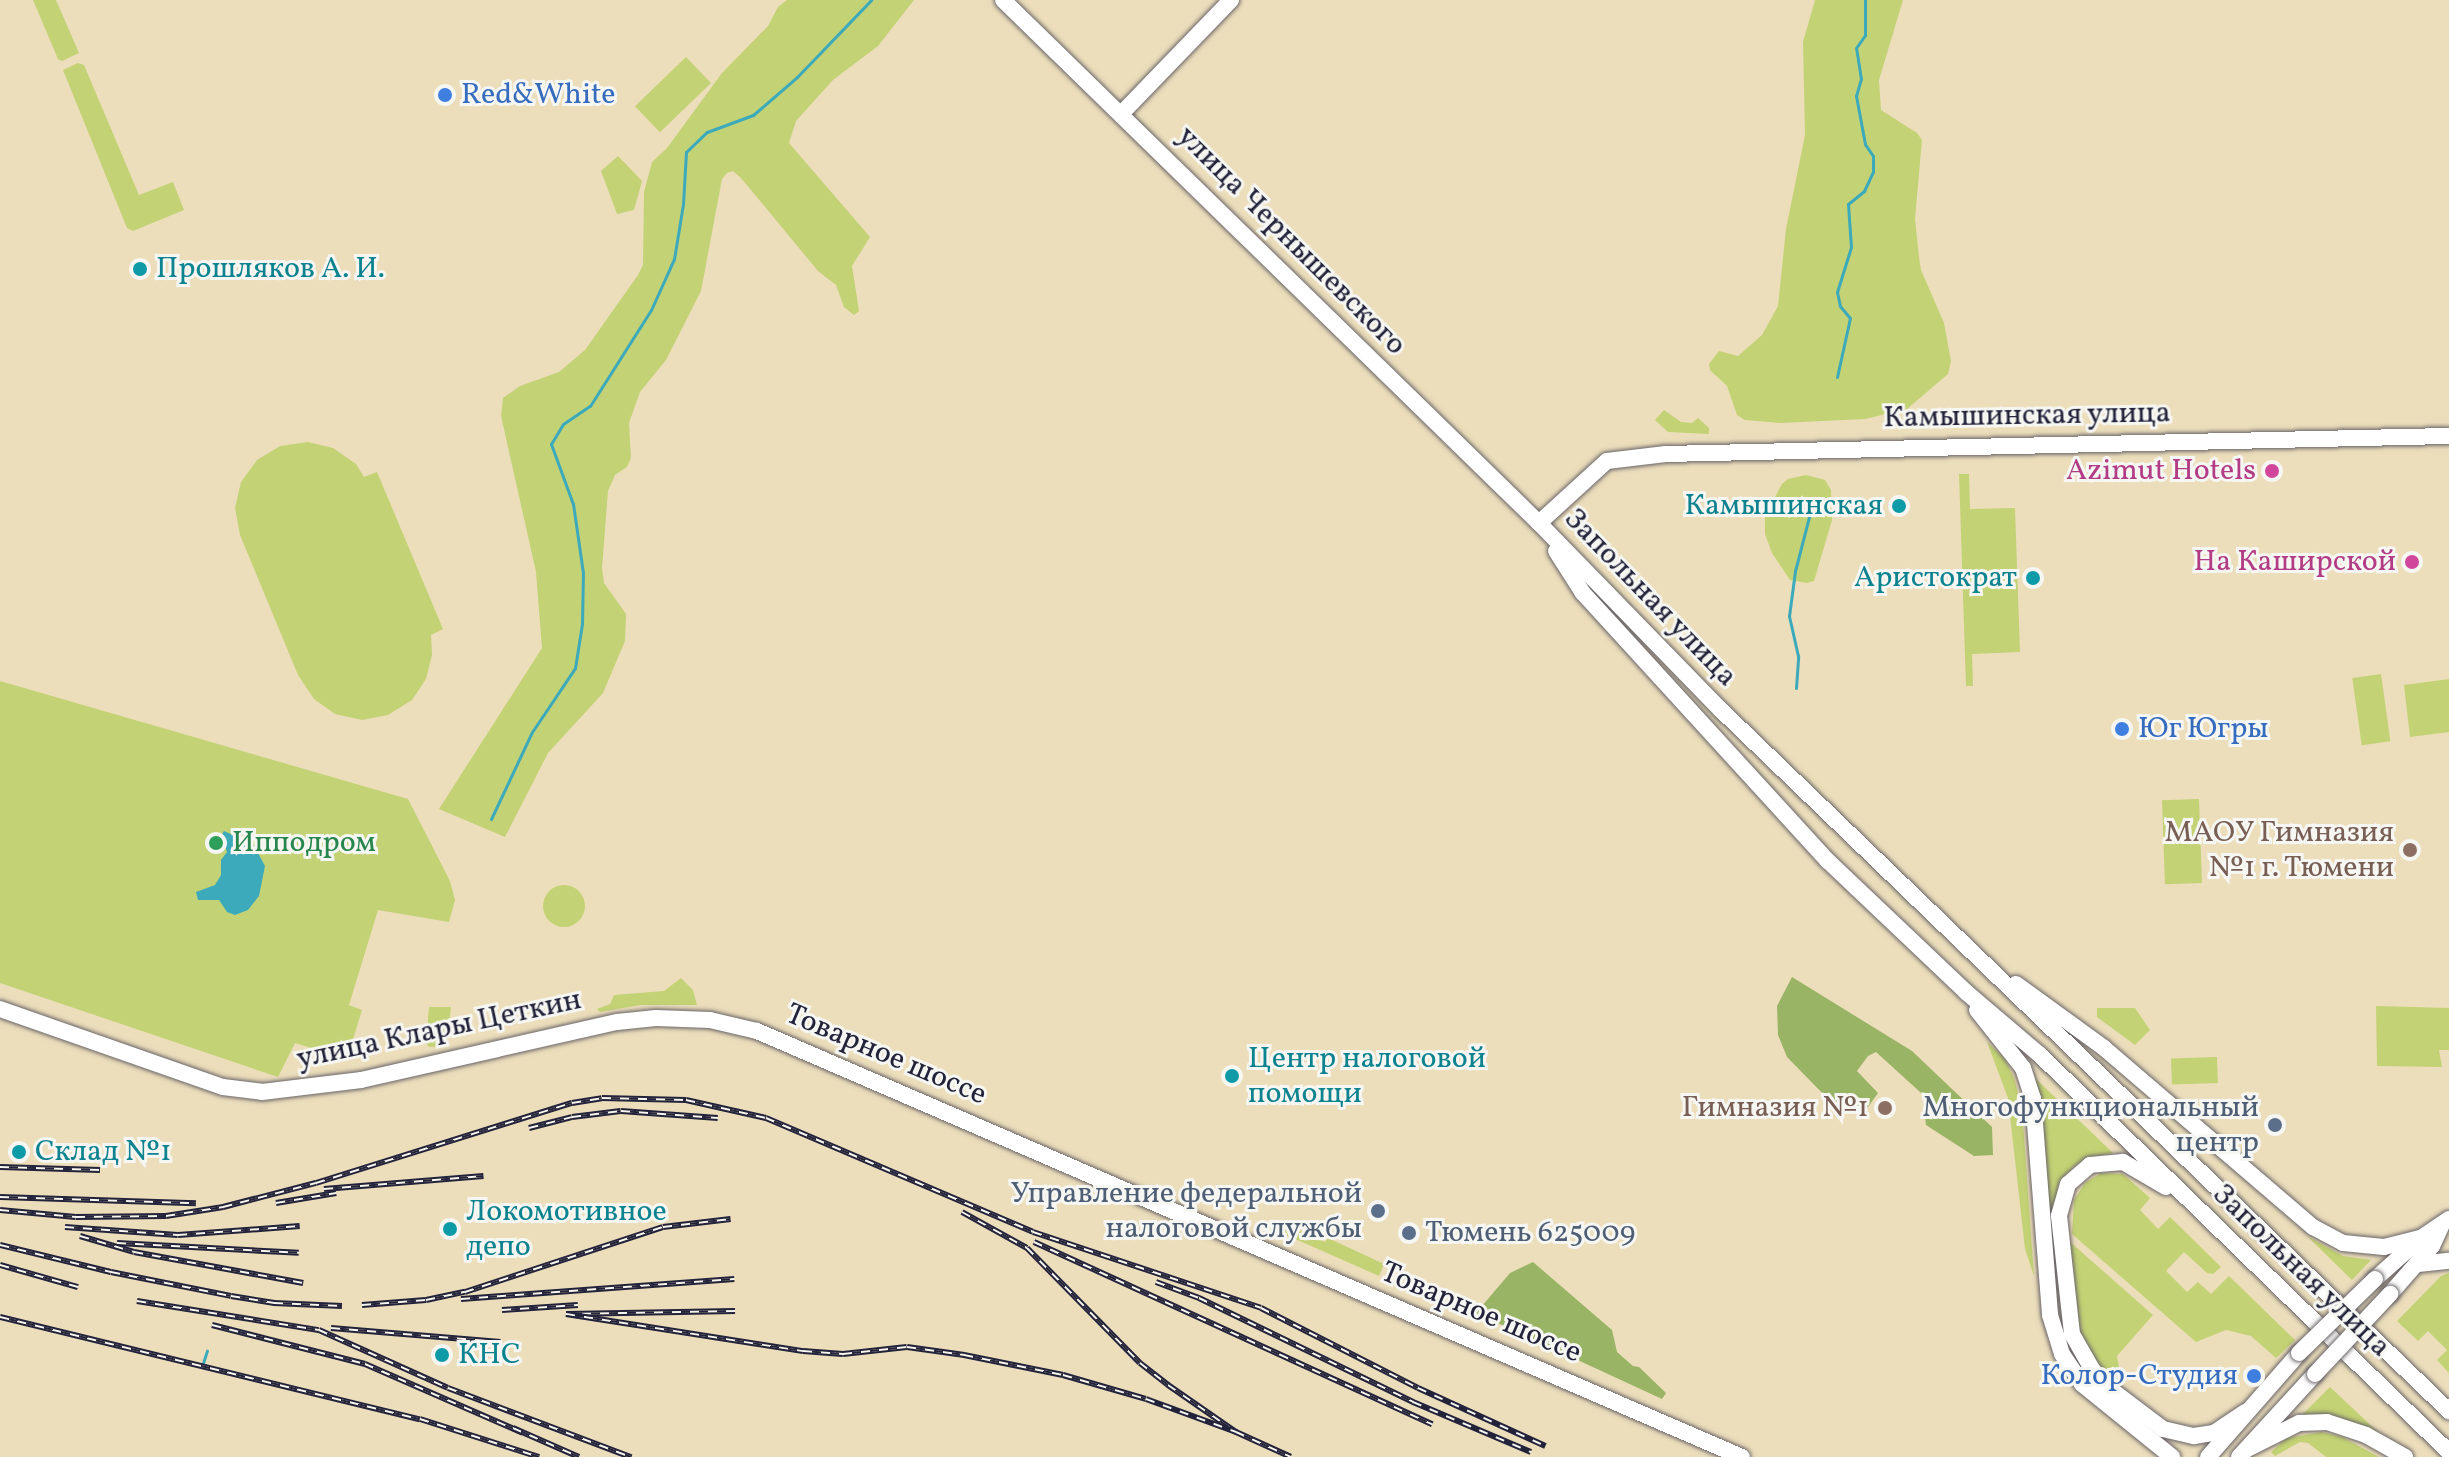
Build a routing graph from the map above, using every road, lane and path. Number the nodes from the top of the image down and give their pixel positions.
1 (1003, 0) edge
2 (1231, 0) edge
3 (1122, 113) junction
4 (2449, 436) edge
5 (1539, 523) junction
6 (1987, 966) junction
7 (1966, 992) junction
8 (0, 1009) edge
9 (757, 1031) joint
10 (2182, 1195) junction
11 (2446, 1222) edge
12 (2421, 1238) junction
13 (2449, 1261) edge
14 (2418, 1264) junction
15 (2449, 1411) edge
16 (2245, 1412) junction
17 (2449, 1452) edge
18 (2243, 1453) edge
19 (1742, 1457) edge
20 (2172, 1457) edge
21 (2208, 1457) edge
22 (2405, 1457) edge

1 - 3 street, улица Чернышевского
2 - 3 street
3 - 5 street, улица Чернышевского
4 - 5 street, Камышинская улица
5 - 6 street, Запольная улица
5 - 7 street, Запольная улица
6 - 12 street
6 - 15 street, Запольная улица
7 - 10 street, Запольная улица
7 - 20 street
8 - 9 street, улица Клары Цеткин
9 - 19 street, Товарное шоссе
10 - 16 street
10 - 17 street, Запольная улица
11 - 12 street
11 - 14 street
12 - 16 street, bridge
13 - 14 street
14 - 18 street, bridge
16 - 21 street
18 - 22 street

